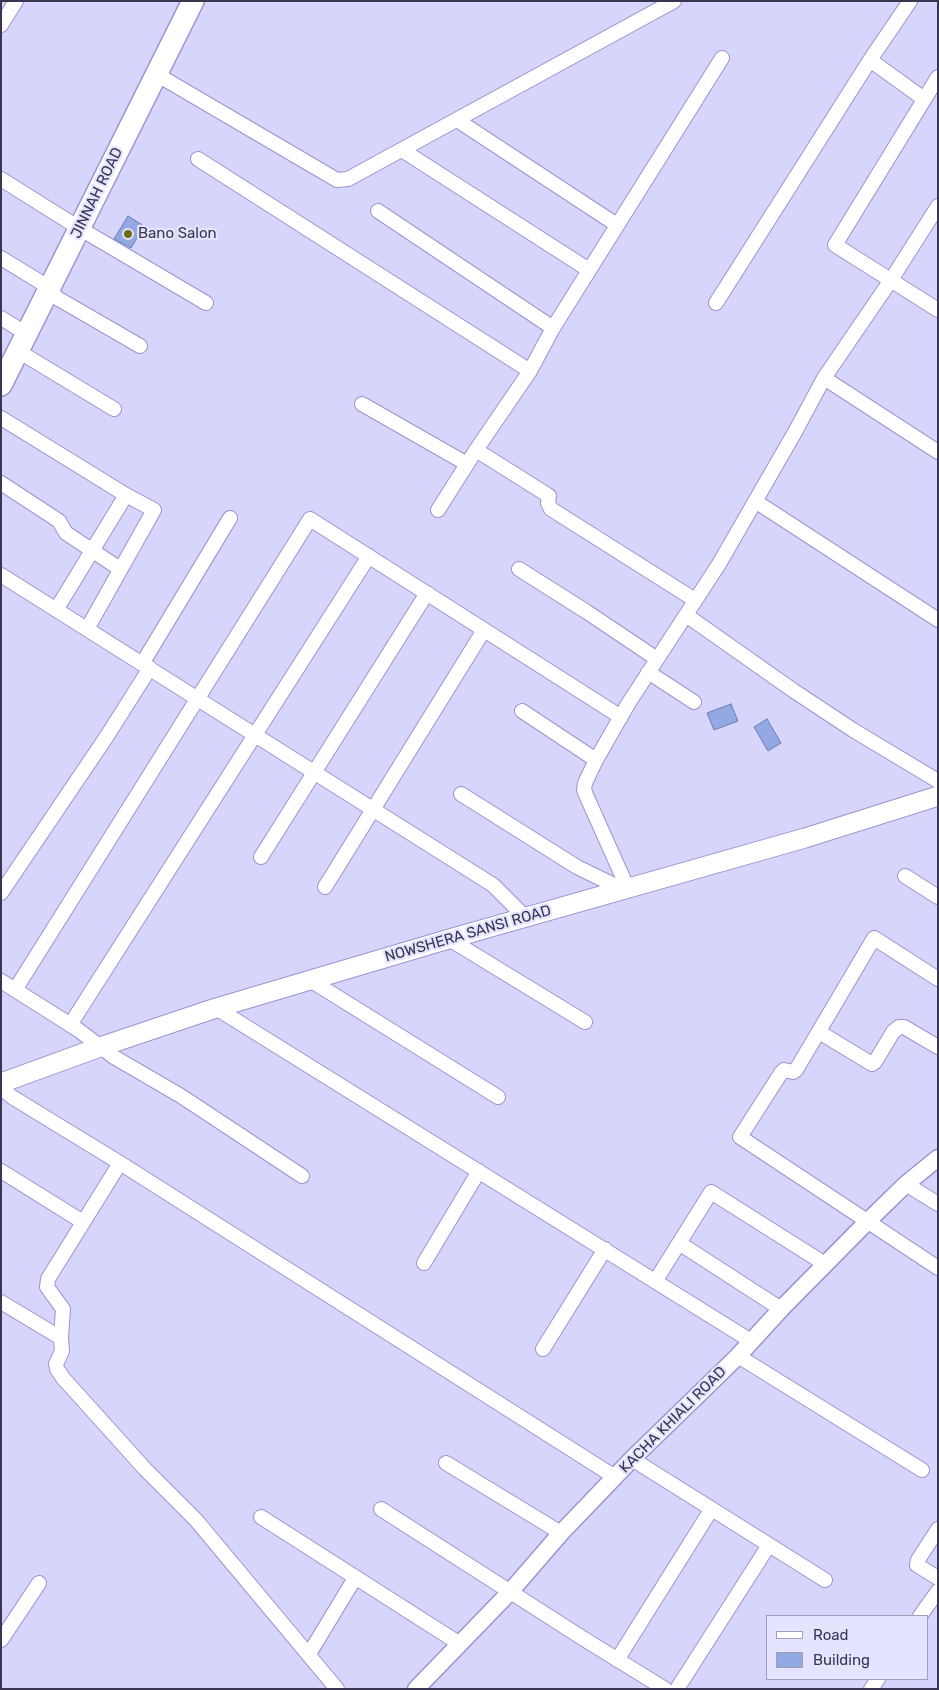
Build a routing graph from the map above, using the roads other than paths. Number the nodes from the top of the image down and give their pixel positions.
1 (16, 1) edge
2 (192, 1) edge
3 (674, 1) edge
4 (910, 1) edge
5 (1, 25) edge
6 (722, 58) dead end
7 (870, 60) junction
8 (156, 74) junction
9 (938, 77) edge
10 (924, 99) junction
11 (457, 120) junction
12 (402, 150) junction
13 (198, 159) dead end
14 (1, 179) edge
15 (938, 206) edge
16 (378, 211) dead end
17 (617, 225) junction
18 (80, 228) junction
19 (1, 258) edge
20 (589, 270) junction
21 (891, 280) junction
22 (50, 288) junction
23 (206, 303) dead end
24 (716, 303) dead end
25 (938, 310) edge
26 (1, 318) edge
27 (552, 328) junction
28 (140, 346) dead end
29 (12, 359) edge
30 (530, 371) junction
31 (824, 378) junction
32 (362, 404) dead end
33 (114, 409) dead end
34 (1, 418) edge
35 (476, 450) junction
36 (938, 452) edge
37 (467, 464) junction
38 (1, 483) edge
39 (126, 496) junction
40 (755, 501) junction
41 (438, 510) dead end
42 (230, 518) dead end
43 (93, 549) junction
44 (369, 556) junction
45 (120, 569) junction
46 (519, 570) dead end
47 (1, 575) edge
48 (427, 593) junction
49 (695, 600) junction
50 (56, 610) junction
51 (686, 615) junction
52 (938, 620) edge
53 (87, 629) junction
54 (484, 630) junction
55 (657, 659) junction
56 (146, 666) junction
57 (648, 672) junction
58 (197, 698) junction
59 (694, 702) dead end
60 (522, 711) dead end
61 (621, 717) junction
62 (255, 735) junction
63 (596, 760) junction
64 (314, 772) junction
65 (938, 781) edge
66 (461, 794) dead end
67 (938, 796) edge
68 (373, 810) junction
69 (261, 857) dead end
70 (905, 876) dead end
71 (325, 888) dead end
72 (628, 889) junction
73 (1, 893) edge
74 (938, 898) edge
75 (525, 917) junction
76 (449, 939) junction
77 (938, 979) edge
78 (310, 980) junction
79 (1, 982) edge
80 (16, 990) junction
81 (216, 1008) junction
82 (585, 1022) dead end
83 (70, 1025) junction
84 (819, 1032) junction
85 (100, 1047) junction
86 (938, 1047) edge
87 (1, 1083) edge
88 (498, 1097) dead end
89 (938, 1158) edge
90 (120, 1163) junction
91 (1, 1171) edge
92 (479, 1171) junction
93 (302, 1176) dead end
94 (906, 1184) junction
95 (938, 1204) edge
96 (868, 1221) junction
97 (84, 1222) junction
98 (679, 1243) junction
99 (605, 1249) junction
100 (424, 1263) dead end
101 (825, 1264) junction
102 (938, 1268) edge
103 (656, 1280) junction
104 (1, 1302) edge
105 (781, 1309) junction
106 (61, 1338) junction
107 (751, 1341) junction
108 (543, 1349) dead end
109 (738, 1356) junction
110 (632, 1460) junction
111 (446, 1463) dead end
112 (922, 1470) dead end
113 (615, 1477) junction
114 (381, 1509) dead end
115 (711, 1510) junction
116 (261, 1517) dead end
117 (938, 1529) edge
118 (561, 1533) junction
119 (769, 1545) junction
120 (355, 1578) junction
121 (938, 1578) edge
122 (825, 1580) dead end
123 (39, 1583) dead end
124 (938, 1591) edge
125 (510, 1592) junction
126 (921, 1615) edge
127 (1, 1640) edge
128 (460, 1644) junction
129 (309, 1654) junction
130 (617, 1660) junction
131 (337, 1689) edge
132 (416, 1689) edge
133 (665, 1689) edge
134 (677, 1689) edge

1 - 5 street
2 - 8 main road, JINNAH ROAD
3 - 11 street
4 - 7 street
6 - 17 street
7 - 10 street
7 - 24 street
8 - 12 street
8 - 18 main road, JINNAH ROAD
9 - 10 street
10 - 21 street
11 - 12 street
11 - 17 street
12 - 20 street
13 - 30 street
14 - 18 street
15 - 21 street
16 - 27 street
17 - 20 street
18 - 22 main road, JINNAH ROAD
18 - 23 street
19 - 22 street
20 - 27 street
21 - 25 street
21 - 31 street
22 - 28 street
22 - 29 main road, JINNAH ROAD
26 - 29 street
27 - 30 street
29 - 33 street
30 - 35 street
31 - 36 street
31 - 40 street
32 - 37 street
34 - 39 street
35 - 37 street
35 - 49 street
37 - 41 street
38 - 43 street
39 - 43 street
39 - 45 street
40 - 49 street
40 - 52 street
42 - 56 street
43 - 45 street
43 - 50 street
44 - 48 street
44 - 58 street
44 - 62 street
45 - 53 street
46 - 55 street
47 - 50 street
48 - 54 street
48 - 64 street
49 - 51 street
50 - 53 street
51 - 55 street
51 - 65 street
53 - 56 street
54 - 61 street
54 - 68 street
55 - 57 street
56 - 58 street
56 - 73 street
57 - 59 street
57 - 61 street
58 - 62 street
58 - 80 street
60 - 63 street
61 - 63 street
62 - 64 street
62 - 83 street
63 - 72 street
64 - 68 street
64 - 69 street
66 - 72 street
67 - 72 main road, NOWSHERA SANSI ROAD
68 - 71 street
68 - 75 street
70 - 74 street
72 - 75 main road, NOWSHERA SANSI ROAD
75 - 76 main road, NOWSHERA SANSI ROAD
76 - 78 main road, NOWSHERA SANSI ROAD
76 - 82 street
77 - 84 street
78 - 81 main road, NOWSHERA SANSI ROAD
78 - 88 street
79 - 80 street
80 - 83 street
81 - 85 main road, NOWSHERA SANSI ROAD
81 - 92 street
83 - 85 street
84 - 86 street
84 - 96 street
85 - 87 main road, NOWSHERA SANSI ROAD
85 - 93 street
87 - 90 street
89 - 94 street, KACHA KHIALI ROAD
90 - 97 street
90 - 113 street
91 - 97 street
92 - 99 street
92 - 100 street
94 - 95 street
94 - 96 street, KACHA KHIALI ROAD
96 - 101 street, KACHA KHIALI ROAD
96 - 102 street
97 - 106 street
98 - 101 street
98 - 103 street
98 - 105 street
99 - 103 street
99 - 108 street
101 - 105 street, KACHA KHIALI ROAD
103 - 107 street
104 - 106 street
105 - 107 street, KACHA KHIALI ROAD
106 - 129 street
107 - 109 street, KACHA KHIALI ROAD
109 - 110 street, KACHA KHIALI ROAD
109 - 112 street
110 - 113 street, KACHA KHIALI ROAD
110 - 115 street
111 - 118 street
113 - 118 street, KACHA KHIALI ROAD
114 - 125 street
115 - 119 street
115 - 130 street
116 - 120 street
117 - 121 street
118 - 125 street, KACHA KHIALI ROAD
119 - 122 street
119 - 134 street
120 - 128 street
120 - 129 street
123 - 127 street
124 - 126 street
125 - 128 street, KACHA KHIALI ROAD
125 - 130 street
128 - 132 street, KACHA KHIALI ROAD
129 - 131 street
130 - 133 street

